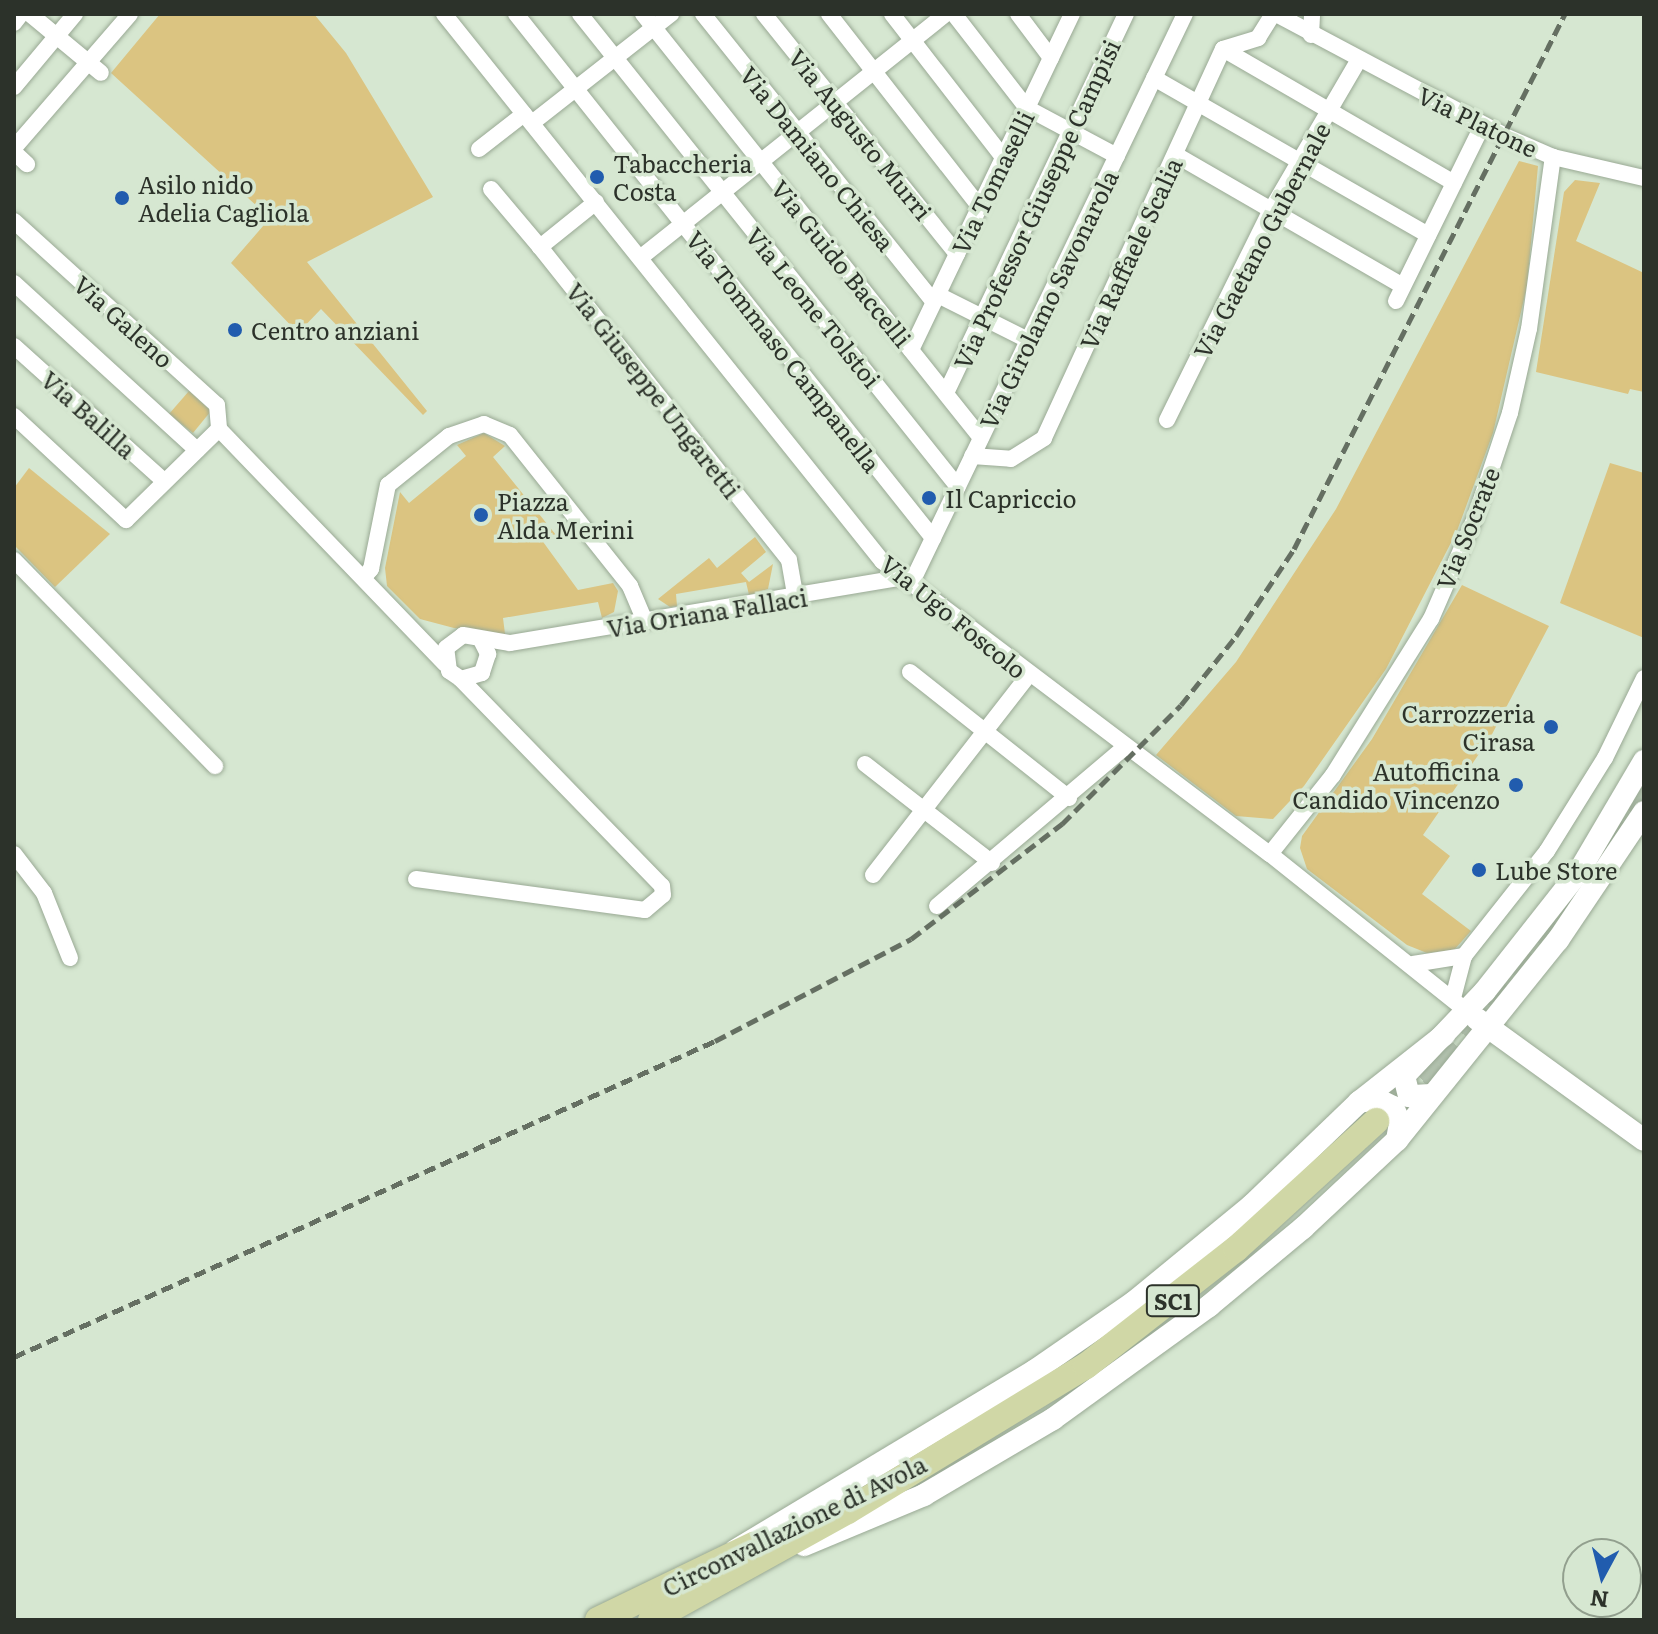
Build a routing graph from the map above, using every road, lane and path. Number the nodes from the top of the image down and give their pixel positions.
1 (21, 14) edge
2 (30, 14) edge
3 (75, 14) edge
4 (130, 14) edge
5 (444, 14) edge
6 (516, 14) edge
7 (580, 14) edge
8 (643, 14) edge
9 (671, 14) edge
10 (703, 14) edge
11 (764, 14) edge
12 (829, 14) edge
13 (892, 14) edge
14 (946, 14) edge
15 (954, 14) edge
16 (1018, 14) edge
17 (1072, 14) edge
18 (1126, 14) edge
19 (1185, 14) edge
20 (1312, 14) edge
21 (1273, 16) edge
22 (14, 23) edge
23 (654, 28) junction
24 (56, 36) junction
25 (1316, 38) junction
26 (913, 41) junction
27 (1223, 49) junction
28 (615, 58) junction
29 (1051, 58) junction
30 (1358, 61) junction
31 (94, 68) junction
32 (874, 72) junction
33 (1154, 78) junction
34 (14, 87) edge
35 (576, 88) junction
36 (835, 103) junction
37 (1198, 104) junction
38 (1027, 108) junction
39 (1330, 111) junction
40 (528, 118) junction
41 (1482, 126) junction
42 (798, 132) junction
43 (1072, 132) junction
44 (479, 149) dead end
45 (18, 155) edge
46 (1176, 155) junction
47 (1117, 156) junction
48 (1003, 157) junction
49 (1553, 157) junction
50 (761, 162) junction
51 (1301, 162) junction
52 (1644, 178) edge
53 (1454, 183) junction
54 (491, 189) dead end
55 (722, 193) junction
56 (596, 202) junction
57 (980, 207) junction
58 (1271, 210) junction
59 (14, 221) edge
60 (683, 224) junction
61 (1428, 235) junction
62 (540, 247) junction
63 (957, 254) junction
64 (640, 258) junction
65 (14, 283) edge
66 (936, 298) junction
67 (983, 317) junction
68 (1028, 340) junction
69 (14, 346) edge
70 (911, 350) junction
71 (946, 393) junction
72 (14, 416) edge
73 (1167, 420) dead end
74 (219, 429) junction
75 (981, 438) junction
76 (197, 450) junction
77 (972, 456) junction
78 (164, 481) junction
79 (958, 487) junction
80 (933, 538) junction
81 (14, 560) edge
82 (364, 577) junction
83 (907, 581) junction
84 (796, 598) junction
85 (645, 622) junction
86 (414, 632) junction
87 (481, 640) junction
88 (451, 641) junction
89 (510, 643) junction
90 (445, 664) junction
91 (485, 667) junction
92 (910, 672) dead end
93 (1028, 676) junction
94 (1644, 678) edge
95 (461, 679) junction
96 (496, 716) junction
97 (985, 731) junction
98 (1125, 747) junction
99 (1644, 761) edge
100 (865, 764) dead end
101 (215, 766) dead end
102 (1069, 798) junction
103 (924, 810) junction
104 (1644, 812) edge
105 (14, 854) edge
106 (1270, 854) junction
107 (992, 863) junction
108 (873, 875) dead end
109 (416, 879) dead end
110 (937, 906) dead end
111 (1464, 956) junction
112 (70, 958) dead end
113 (1413, 964) junction
114 (1460, 1004) junction
115 (1487, 1026) junction
116 (1444, 1035) junction
117 (1431, 1095) junction
118 (1367, 1112) junction
119 (1397, 1140) junction
120 (1644, 1140) edge
121 (947, 1451) junction
122 (758, 1560) junction
123 (718, 1561) junction
124 (607, 1617) edge
125 (651, 1620) edge

1 - 22 street
2 - 24 street
3 - 24 street
4 - 31 street
5 - 40 street, Via Ugo Foscolo
6 - 35 street, Via Tommaso Campanella
7 - 28 street, Via Leone Tolstoi
8 - 23 street, Via Guido Baccelli
9 - 23 street
10 - 42 street, Via Damiano Chiesa
11 - 36 street, Via Augusto Murri
12 - 32 street
13 - 26 street
14 - 26 street
15 - 38 street
16 - 29 street
17 - 29 street, Via Tomaselli
18 - 43 street, Via Professor Giuseppe Campisi
19 - 33 street, Via Girolamo Savonarola
20 - 25 street
21 - 25 street, Via Platone
21 - 27 street
23 - 28 street
23 - 50 street, Via Guido Baccelli
24 - 31 street
24 - 34 street
25 - 30 street, Via Platone
26 - 32 street
26 - 48 street
27 - 37 street, Via Raffaele Scalia
27 - 39 street
28 - 35 street
28 - 55 street, Via Leone Tolstoi
29 - 38 street, Via Tomaselli
30 - 39 street, Via Gaetano Gubernale
30 - 41 street, Via Platone
31 - 45 street
32 - 36 street
32 - 57 street
33 - 37 street
33 - 47 street, Via Girolamo Savonarola
35 - 40 street
35 - 60 street, Via Tommaso Campanella
36 - 42 street
36 - 63 street, Via Augusto Murri
37 - 46 street, Via Raffaele Scalia
37 - 51 street
38 - 43 street
38 - 48 street, Via Tomaselli
39 - 51 street, Via Gaetano Gubernale
39 - 53 street
40 - 44 street
40 - 56 street, Via Ugo Foscolo
41 - 49 street, Via Platone
41 - 53 street
42 - 50 street
42 - 66 street, Via Damiano Chiesa
43 - 47 street
43 - 67 street, Via Professor Giuseppe Campisi
46 - 58 street
46 - 77 street, Via Raffaele Scalia
47 - 68 street, Via Girolamo Savonarola
48 - 57 street, Via Tomaselli
49 - 52 street, Via Platone
49 - 106 street, Via Socrate
50 - 55 street
50 - 70 street, Via Guido Baccelli
51 - 58 street, Via Gaetano Gubernale
51 - 61 street
53 - 61 street
54 - 62 street, Via Giuseppe Ungaretti
55 - 60 street
55 - 79 street, Via Leone Tolstoi
56 - 62 street
56 - 64 street, Via Ugo Foscolo
57 - 63 street, Via Tomaselli
58 - 61 street
58 - 73 street, Via Gaetano Gubernale
59 - 74 street, Via Galeno
60 - 64 street
60 - 80 street, Via Tommaso Campanella
62 - 84 street, Via Giuseppe Ungaretti
63 - 66 street, Via Tomaselli
64 - 83 street, Via Ugo Foscolo
65 - 76 street
66 - 67 street
66 - 70 street, Via Tomaselli
67 - 68 street
67 - 71 street, Via Professor Giuseppe Campisi
68 - 75 street, Via Girolamo Savonarola
69 - 78 street, Via Balilla
70 - 71 street, Via Guido Baccelli
71 - 75 street, Via Guido Baccelli
72 - 78 street
74 - 76 street
74 - 82 street
75 - 77 street, Via Girolamo Savonarola
76 - 78 street
77 - 79 street, Via Girolamo Savonarola
79 - 80 street, Via Girolamo Savonarola
80 - 83 street, Via Girolamo Savonarola
81 - 101 street
82 - 85 street
82 - 86 street
83 - 84 street, Via Oriana Fallaci
83 - 93 street, Via Ugo Foscolo
84 - 85 street, Via Oriana Fallaci
85 - 89 street, Via Oriana Fallaci
86 - 88 street
86 - 90 street
87 - 88 street
87 - 89 street, Via Oriana Fallaci
87 - 91 street
88 - 90 street
89 - 91 street
90 - 95 street
91 - 95 street
91 - 96 street
92 - 97 street
93 - 97 street
93 - 98 street, Via Ugo Foscolo
94 - 111 street
95 - 96 street
96 - 109 street
97 - 102 street
97 - 103 street
98 - 102 street
98 - 106 street, Via Ugo Foscolo
99 - 114 street
100 - 103 street
102 - 107 street
103 - 107 street
103 - 108 street
104 - 115 street
105 - 112 street
106 - 113 street, Via Ugo Foscolo
107 - 110 street
111 - 113 street
111 - 114 street
113 - 114 street, Via Ugo Foscolo
114 - 115 street
114 - 116 street
115 - 117 street
115 - 120 street
116 - 117 street
116 - 118 street
117 - 119 street
118 - 119 street
118 - 121 main road, Circonvallazione di Avola / SC1
118 - 123 street
119 - 122 street
121 - 122 main road, Circonvallazione di Avola / SC1
121 - 123 main road, Circonvallazione di Avola / SC1
122 - 125 main road, Circonvallazione di Avola / SC1
123 - 124 main road, Circonvallazione di Avola / SC1

